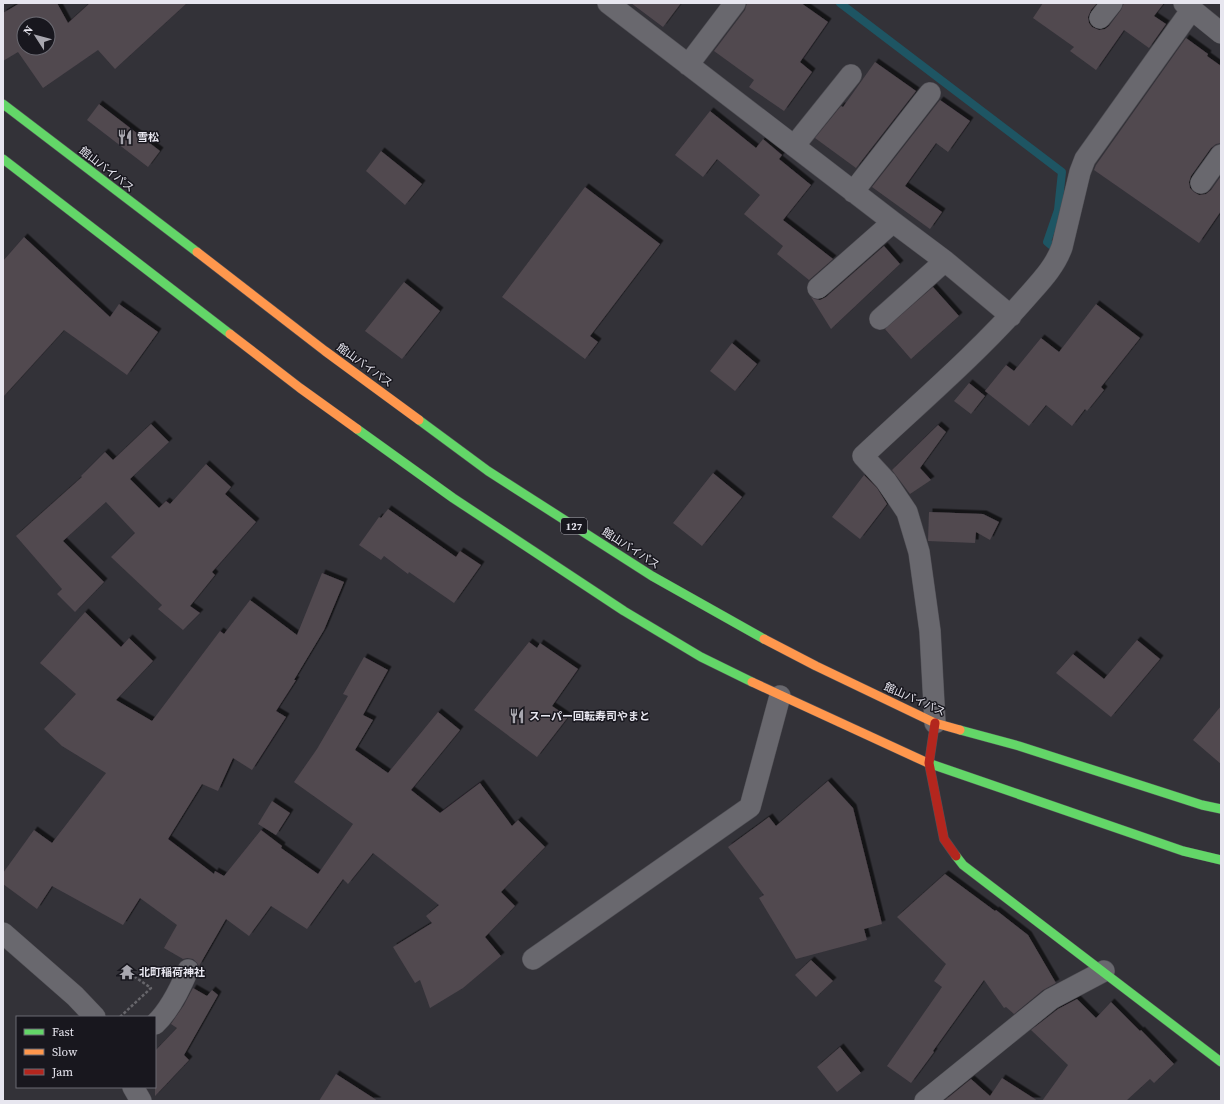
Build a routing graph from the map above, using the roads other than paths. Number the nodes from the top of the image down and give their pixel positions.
1 (608, 3) edge
2 (735, 3) edge
3 (1188, 6) edge
4 (1221, 33) edge
5 (688, 64) junction
6 (851, 75) dead end
7 (930, 93) dead end
8 (3, 104) edge
9 (794, 146) junction
10 (1221, 155) edge
11 (3, 159) edge
12 (1201, 183) dead end
13 (853, 192) junction
14 (893, 222) junction
15 (945, 261) junction
16 (818, 288) dead end
17 (1011, 316) junction
18 (880, 318) dead end
19 (780, 696) junction
20 (935, 723) junction
21 (929, 763) junction
22 (1221, 809) edge
23 (1221, 860) edge
24 (3, 933) edge
25 (533, 959) dead end
26 (188, 970) dead end
27 (1104, 971) junction
28 (94, 1016) edge
29 (156, 1023) edge
30 (1221, 1062) edge
31 (134, 1088) edge
32 (141, 1101) edge
33 (925, 1101) edge

1 - 5 street
2 - 5 street
3 - 4 street
3 - 17 street
5 - 9 street
6 - 9 street
7 - 13 street
8 - 20 main road, 館山バイパス / 127
9 - 13 street
10 - 12 street
11 - 19 main road
13 - 14 street
14 - 15 street
14 - 16 street
15 - 17 street
15 - 18 street
17 - 20 street
19 - 21 main road
19 - 25 street
20 - 21 main road
20 - 22 main road, 館山バイパス / 127
21 - 23 main road
21 - 27 main road
24 - 28 street
26 - 29 street
27 - 30 main road
27 - 33 street
31 - 32 street

